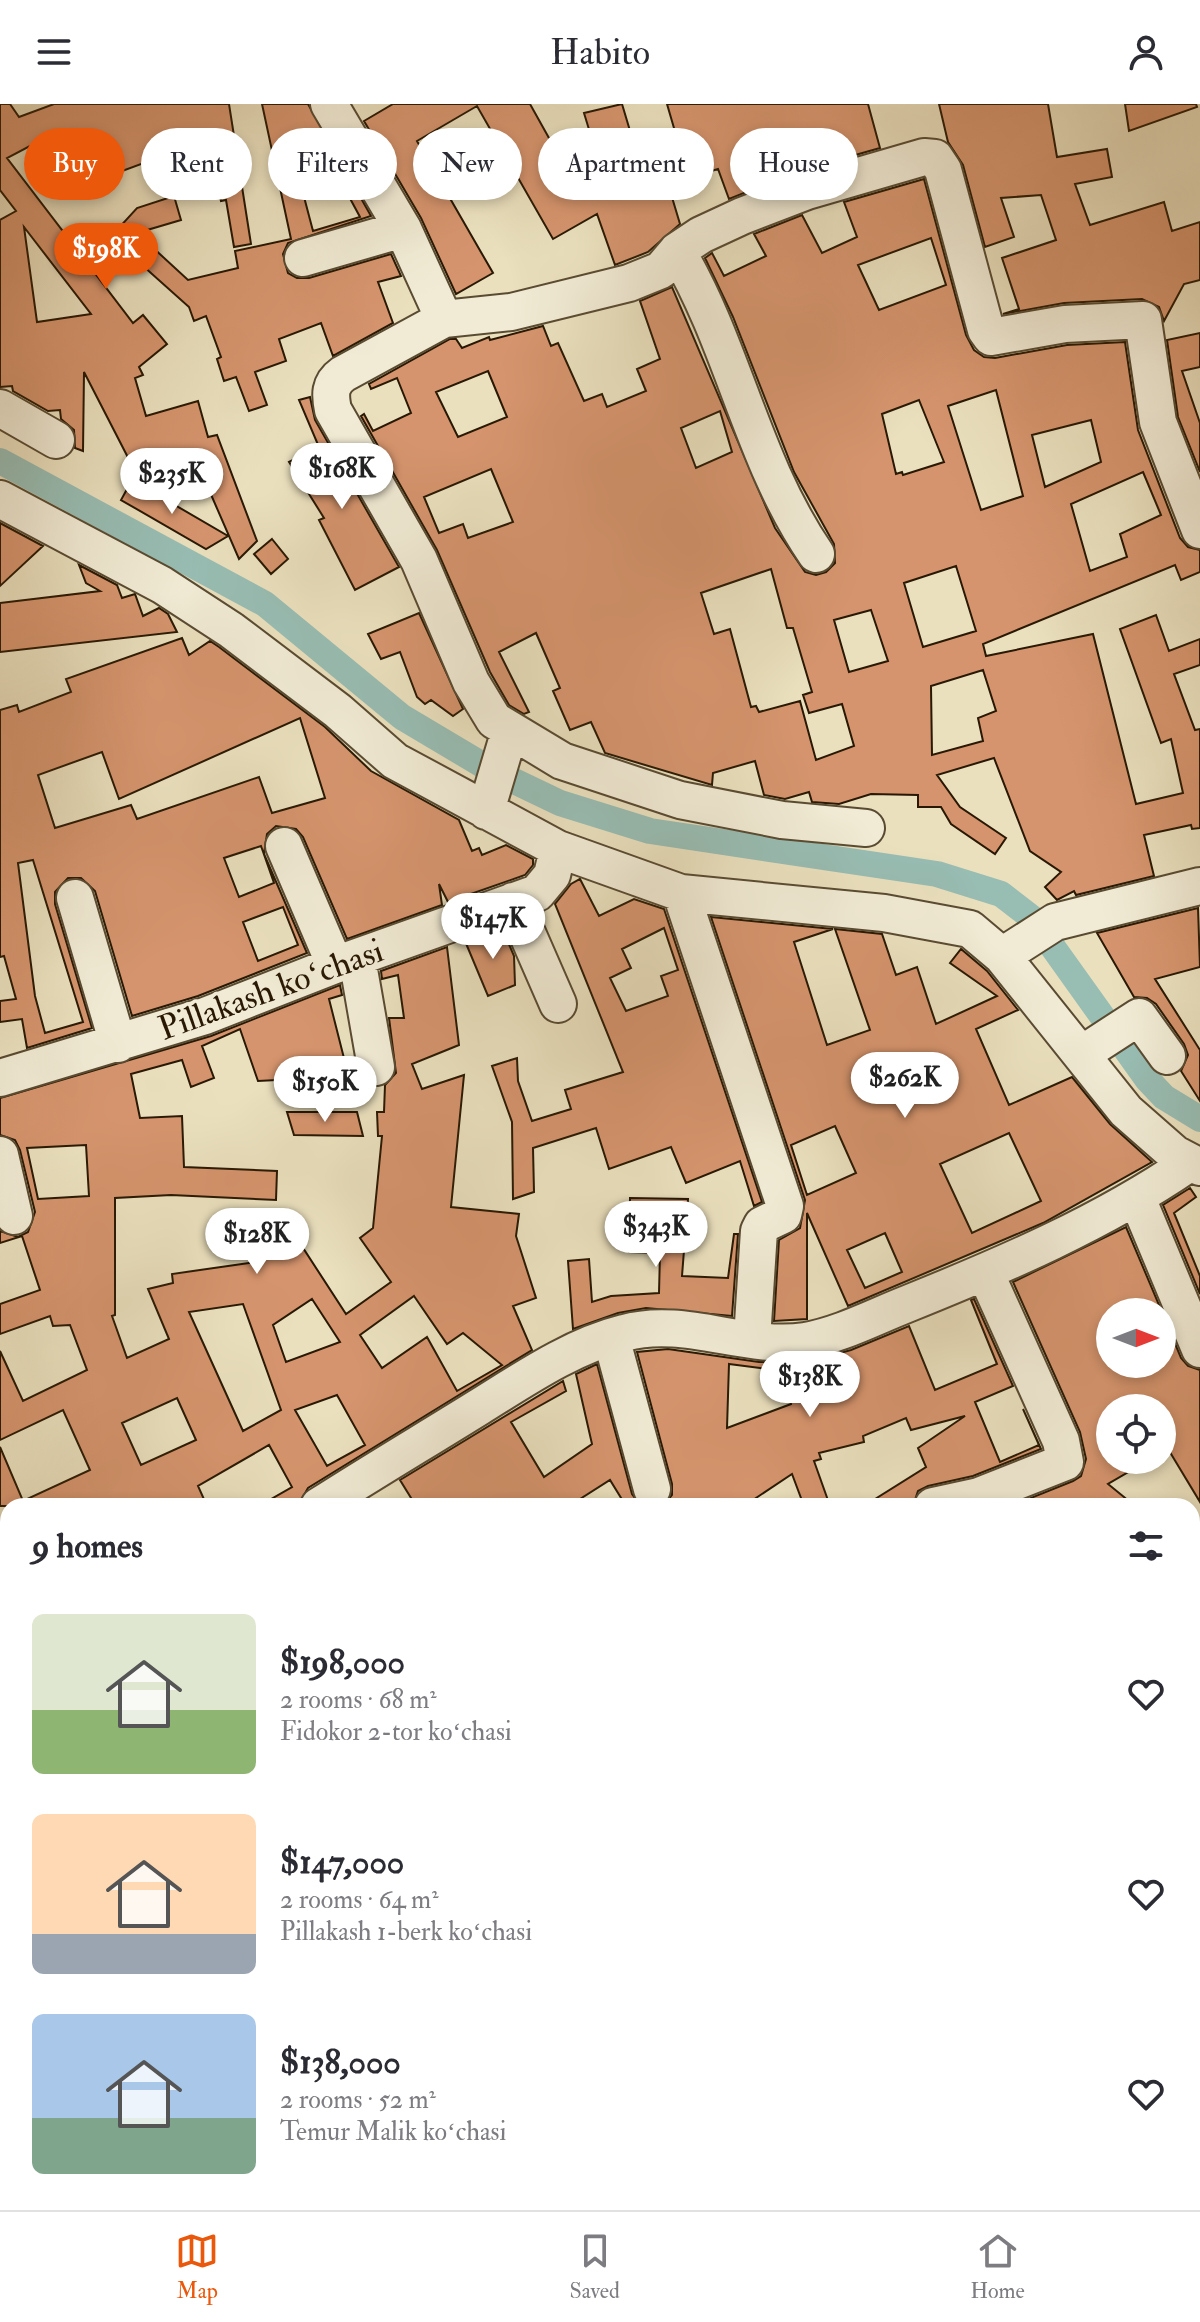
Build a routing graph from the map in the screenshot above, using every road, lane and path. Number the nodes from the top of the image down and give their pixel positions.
1 (329, 104) edge
2 (403, 229) junction
3 (677, 251) junction
4 (303, 258) dead end
5 (444, 319) junction
6 (0, 408) edge
7 (56, 440) dead end
8 (0, 499) edge
9 (1200, 530) edge
10 (816, 554) dead end
11 (509, 734) junction
12 (489, 801) junction
13 (866, 828) dead end
14 (284, 846) dead end
15 (558, 849) junction
16 (1200, 886) edge
17 (681, 893) junction
18 (75, 898) dead end
19 (513, 901) junction
20 (1010, 951) junction
21 (346, 962) junction
22 (558, 1004) dead end
23 (118, 1044) junction
24 (1091, 1048) junction
25 (1167, 1056) dead end
26 (376, 1067) dead end
27 (0, 1078) edge
28 (0, 1155) edge
29 (1194, 1166) edge
30 (1137, 1198) junction
31 (14, 1216) dead end
32 (985, 1272) junction
33 (611, 1337) junction
34 (752, 1339) junction
35 (1200, 1349) edge
36 (652, 1489) dead end
37 (332, 1498) edge
38 (970, 1498) edge

1 - 2 street
2 - 4 street
2 - 5 street
3 - 5 street
3 - 9 street
3 - 10 street
5 - 11 street
6 - 7 street
8 - 12 street
11 - 12 street
11 - 13 street
12 - 15 street
14 - 21 street
15 - 17 street
15 - 19 street, Pillakash koʻchasi
16 - 20 street
17 - 20 street
17 - 34 street
18 - 23 street
19 - 21 street, Pillakash koʻchasi
19 - 22 street
20 - 24 street
21 - 23 street, Pillakash koʻchasi
21 - 26 street
23 - 27 street, Pillakash koʻchasi
24 - 25 street
24 - 29 street
28 - 31 street
29 - 30 street
30 - 32 street
30 - 35 street
32 - 34 street
32 - 38 street
33 - 34 street
33 - 36 street
33 - 37 street

